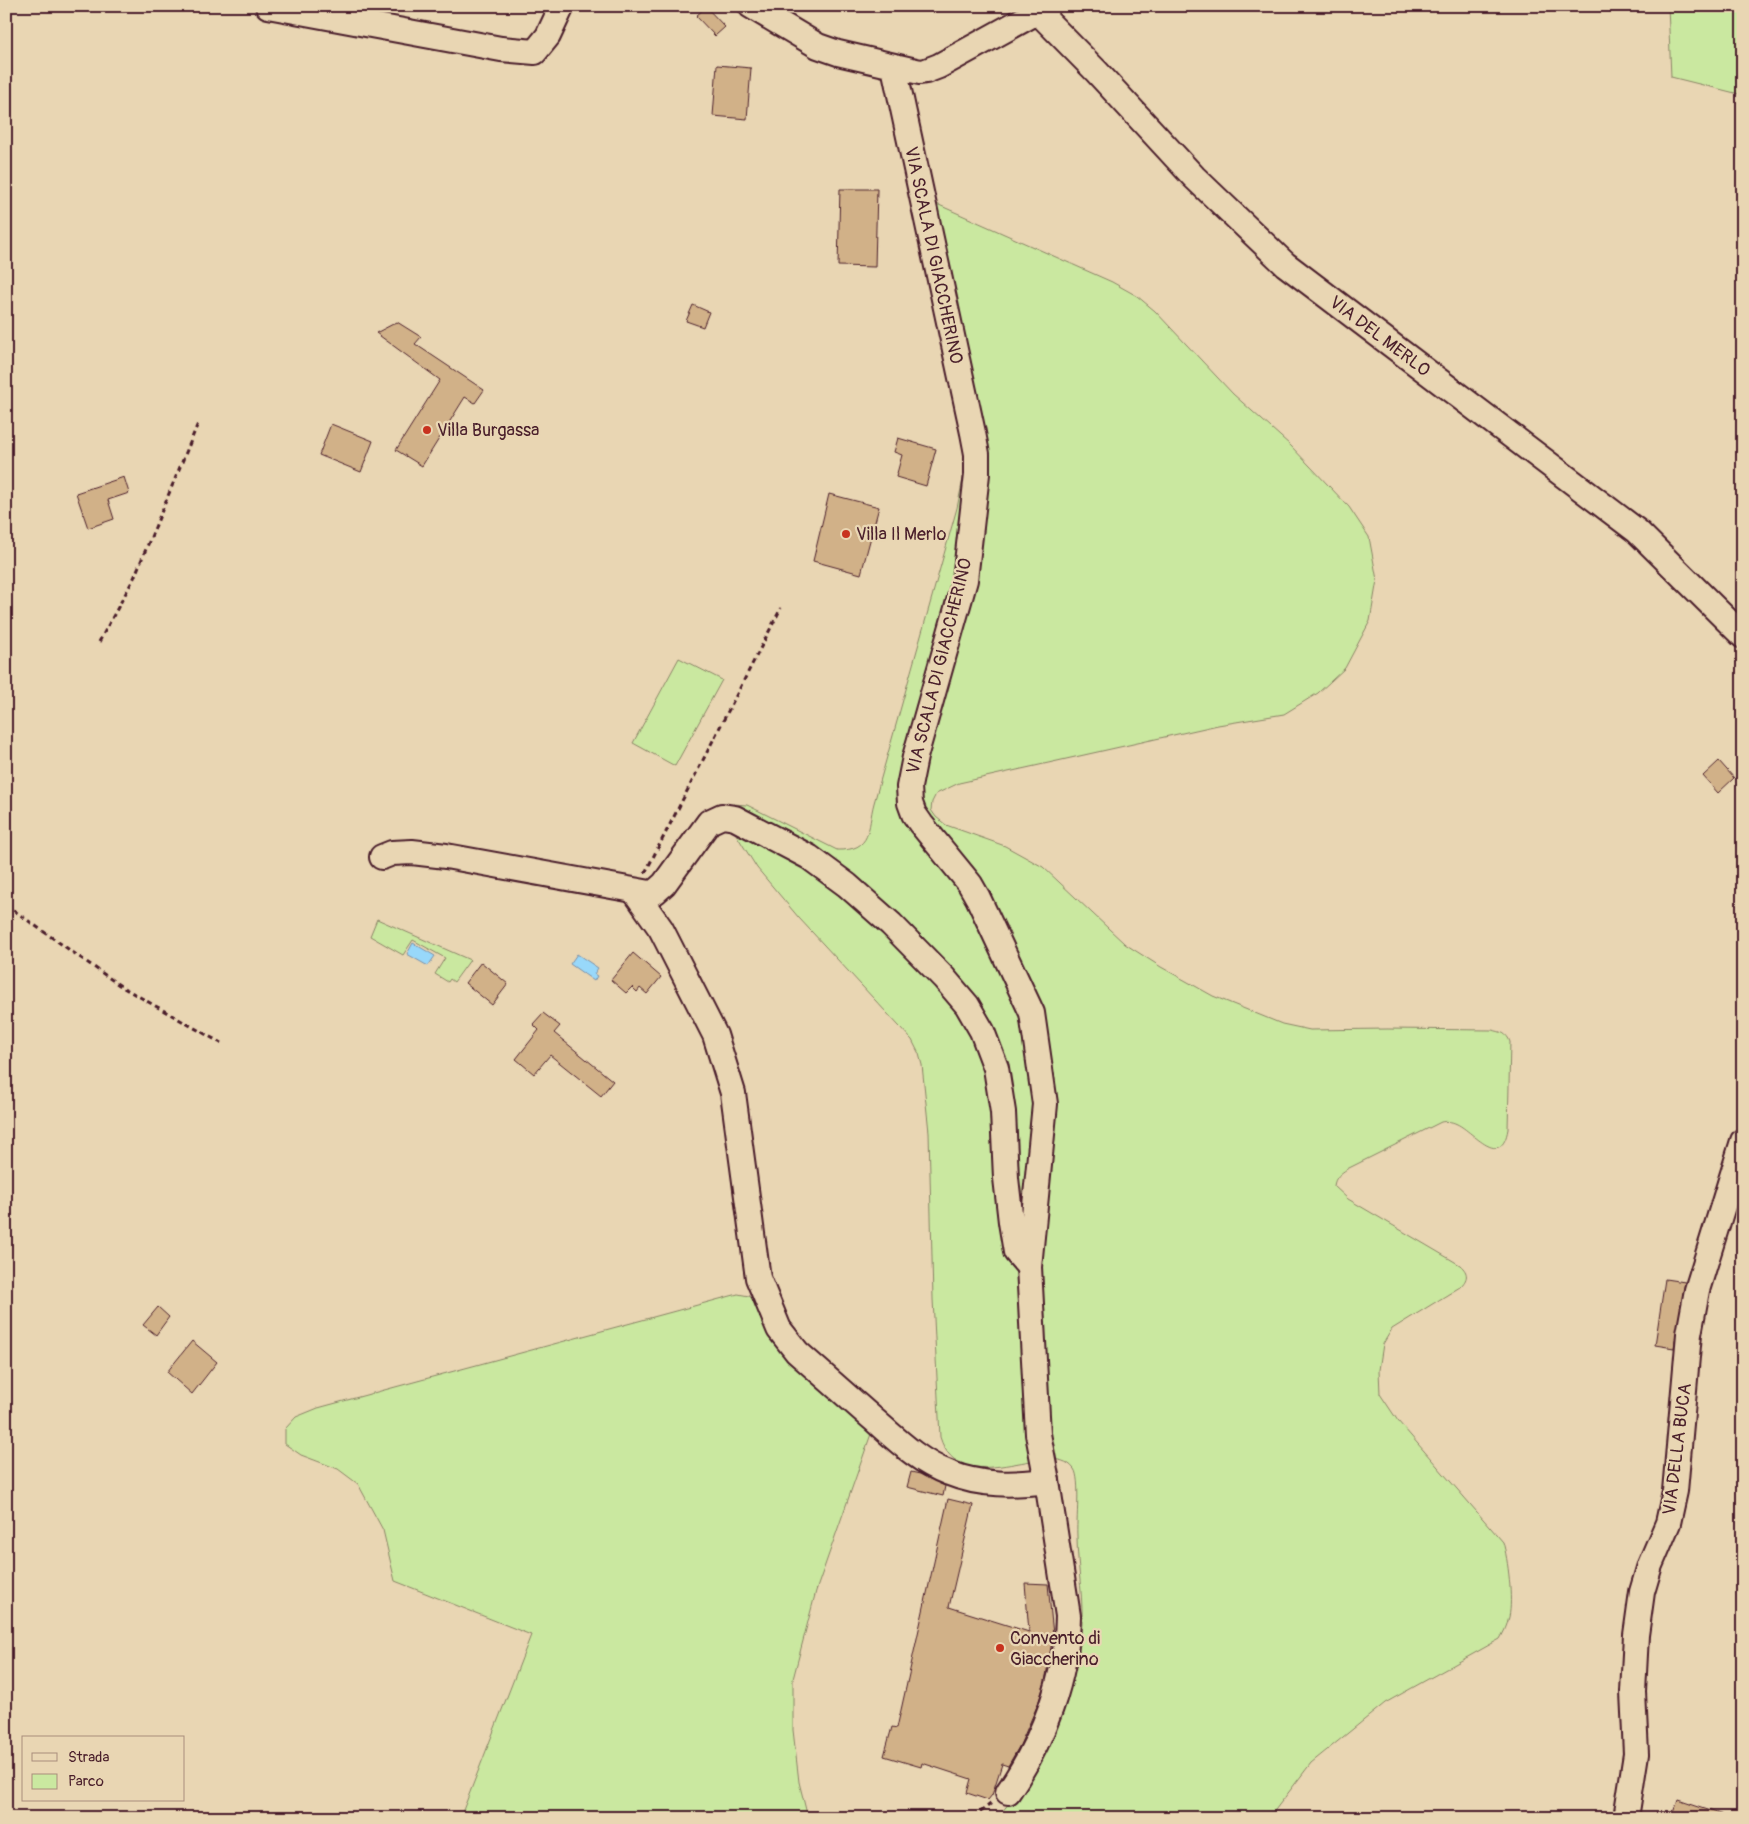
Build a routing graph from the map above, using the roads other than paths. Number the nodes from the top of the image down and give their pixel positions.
1 (268, 6) edge
2 (562, 6) edge
3 (751, 6) edge
4 (1043, 9) edge
5 (894, 67) junction
6 (1743, 636) edge
7 (382, 857) dead end
8 (635, 892) junction
9 (1743, 1141) edge
10 (1029, 1267) junction
11 (1048, 1481) junction
12 (1008, 1792) dead end
13 (1626, 1818) edge

1 - 2 street
3 - 5 street
4 - 5 street
4 - 6 street, VIA DEL MERLO
5 - 10 street, VIA SCALA DI GIACCHERINO
7 - 8 street
8 - 10 street
8 - 11 street
9 - 13 street, VIA DELLA BUCA
10 - 11 street, VIA SCALA DI GIACCHERINO
11 - 12 street, VIA SCALA DI GIACCHERINO

